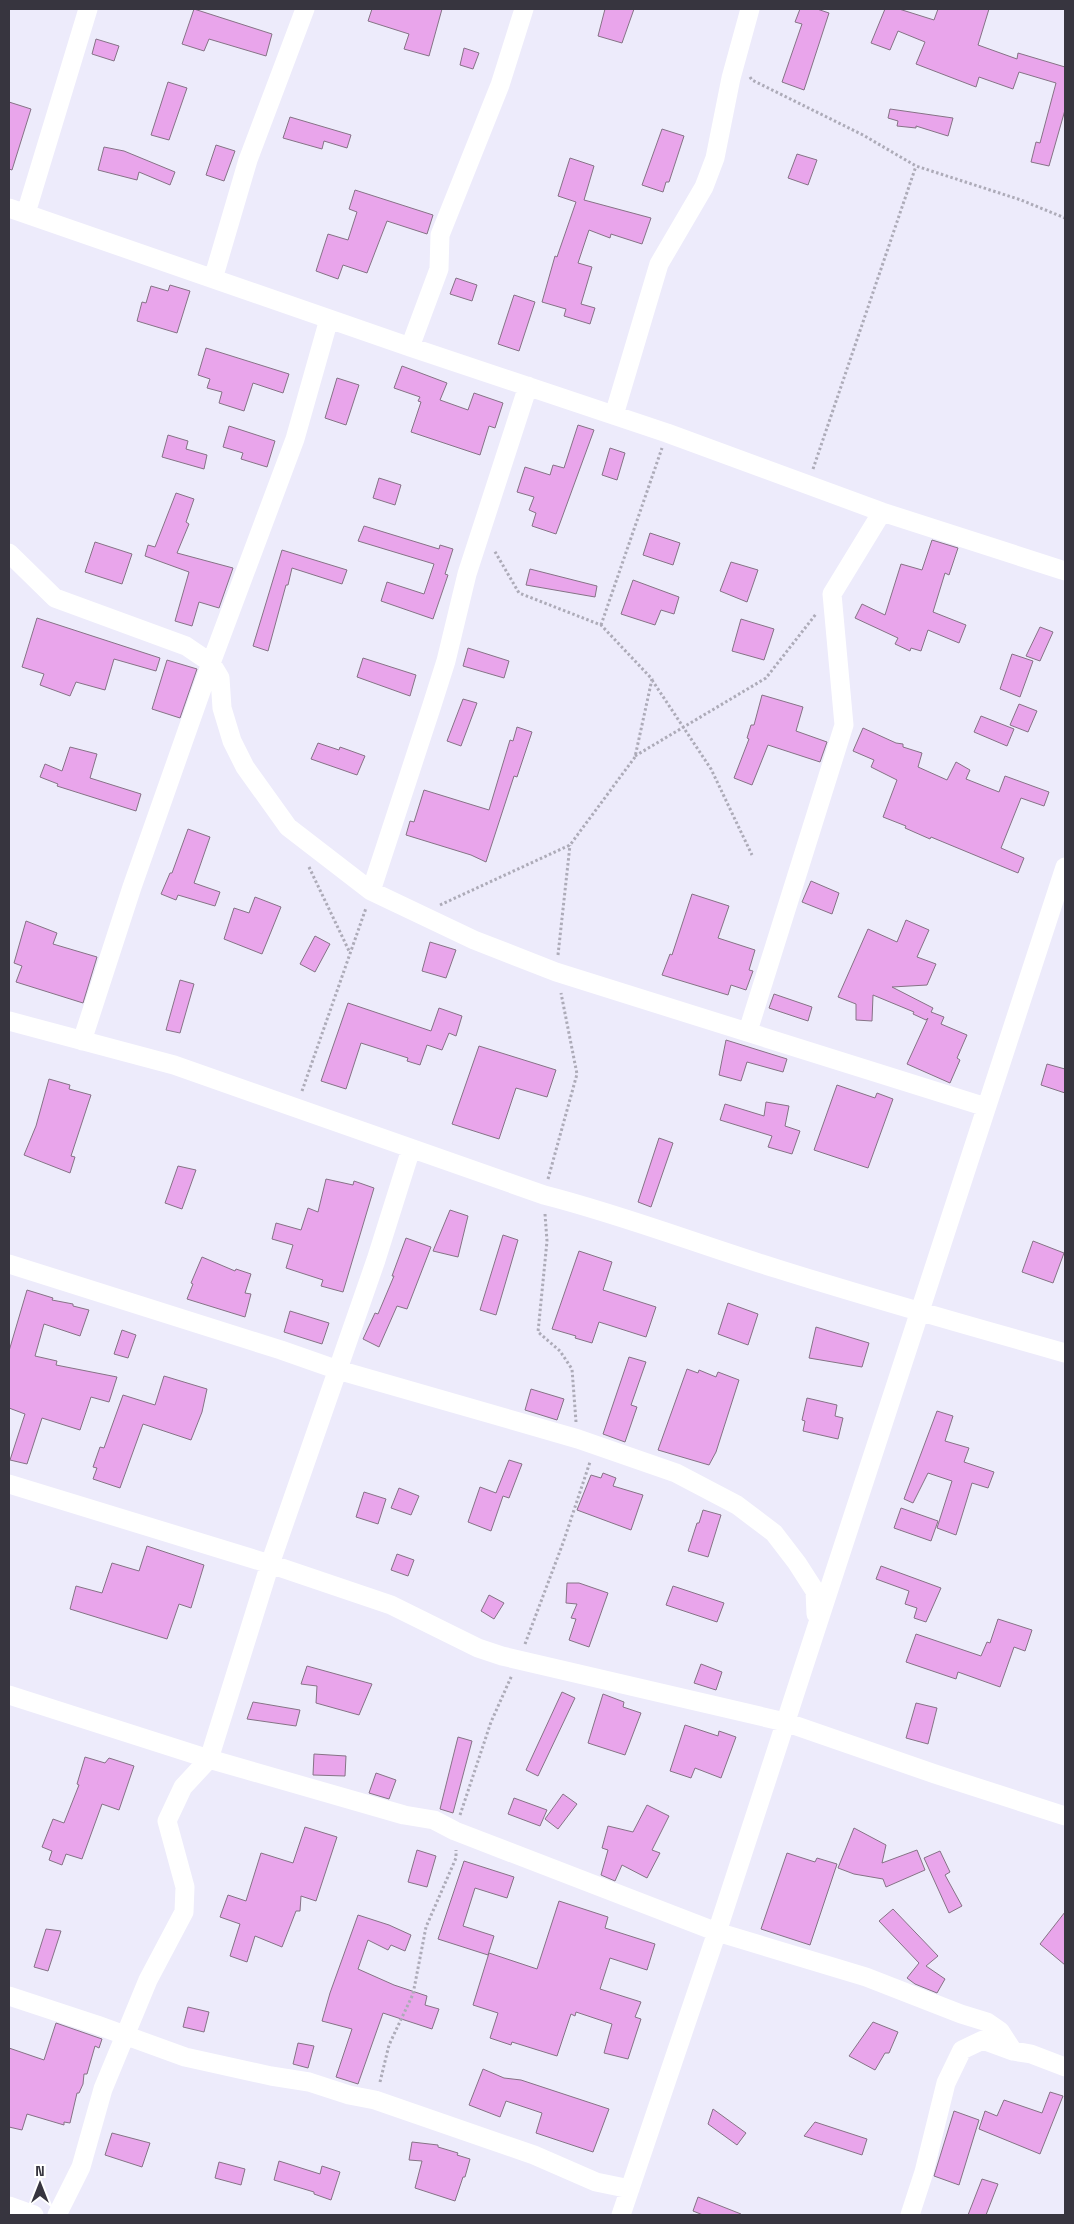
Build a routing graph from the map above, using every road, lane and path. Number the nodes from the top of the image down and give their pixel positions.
1 (88, 9) edge
2 (305, 9) edge
3 (524, 9) edge
4 (750, 9) edge
5 (739, 45) junction
6 (916, 166) junction
7 (17, 210) edge
8 (1065, 218) edge
9 (213, 278) junction
10 (329, 319) junction
11 (410, 347) junction
12 (528, 386) junction
13 (614, 415) junction
14 (667, 433) junction
15 (807, 485) junction
16 (882, 512) junction
17 (482, 528) junction
18 (9, 553) edge
19 (1065, 571) edge
20 (832, 594) junction
21 (601, 625) junction
22 (211, 663) junction
23 (652, 679) junction
24 (685, 727) junction
25 (635, 757) junction
26 (570, 845) junction
27 (752, 855) dead end
28 (306, 862) dead end
29 (1065, 867) edge
30 (371, 891) junction
31 (419, 914) junction
32 (351, 954) junction
33 (556, 972) junction
34 (9, 1021) edge
35 (748, 1032) junction
36 (82, 1041) junction
37 (986, 1107) junction
38 (296, 1108) junction
39 (411, 1149) junction
40 (544, 1195) junction
41 (9, 1264) edge
42 (918, 1312) junction
43 (1065, 1353) edge
44 (338, 1370) junction
45 (9, 1484) edge
46 (270, 1564) junction
47 (816, 1626) junction
48 (9, 1695) edge
49 (785, 1722) junction
50 (209, 1759) junction
51 (1065, 1816) edge
52 (717, 1932) junction
53 (9, 1996) edge
54 (125, 2036) junction
55 (1013, 2051) junction
56 (1065, 2067) edge
57 (630, 2189) junction
58 (9, 2206) edge
59 (34, 2215) edge
60 (57, 2215) edge
61 (621, 2215) edge
62 (910, 2215) edge

1 - 7 street
2 - 9 street
3 - 11 street
4 - 5 street
5 - 6 path
5 - 13 street
6 - 8 path
6 - 15 path
7 - 9 street
9 - 10 street
10 - 11 street
10 - 22 street
11 - 12 street
12 - 13 street
12 - 17 street
13 - 14 street
14 - 15 street
14 - 21 path
15 - 16 street
16 - 19 street
16 - 20 street
17 - 21 path
17 - 30 street
18 - 22 street
20 - 24 path
20 - 35 street
21 - 23 path
22 - 30 street
22 - 36 street
23 - 24 path
23 - 25 path
24 - 25 path
24 - 27 path
25 - 26 path
26 - 31 path
26 - 33 path
28 - 32 path
29 - 37 street
30 - 31 street
30 - 32 path
31 - 33 street
32 - 38 path
33 - 35 street
33 - 40 path
34 - 36 street
35 - 37 street
36 - 38 street
37 - 42 street
38 - 39 street
39 - 40 street
39 - 44 street
40 - 42 street
41 - 44 street
42 - 43 street
42 - 47 street
44 - 46 street
44 - 47 street
45 - 46 street
46 - 49 street
46 - 50 street
47 - 49 street
48 - 50 street
49 - 51 street
49 - 52 street
50 - 52 street
50 - 54 street
52 - 55 street
52 - 57 street
53 - 54 street
54 - 57 street
54 - 60 street
55 - 56 street
55 - 62 street
57 - 61 street
58 - 59 street

